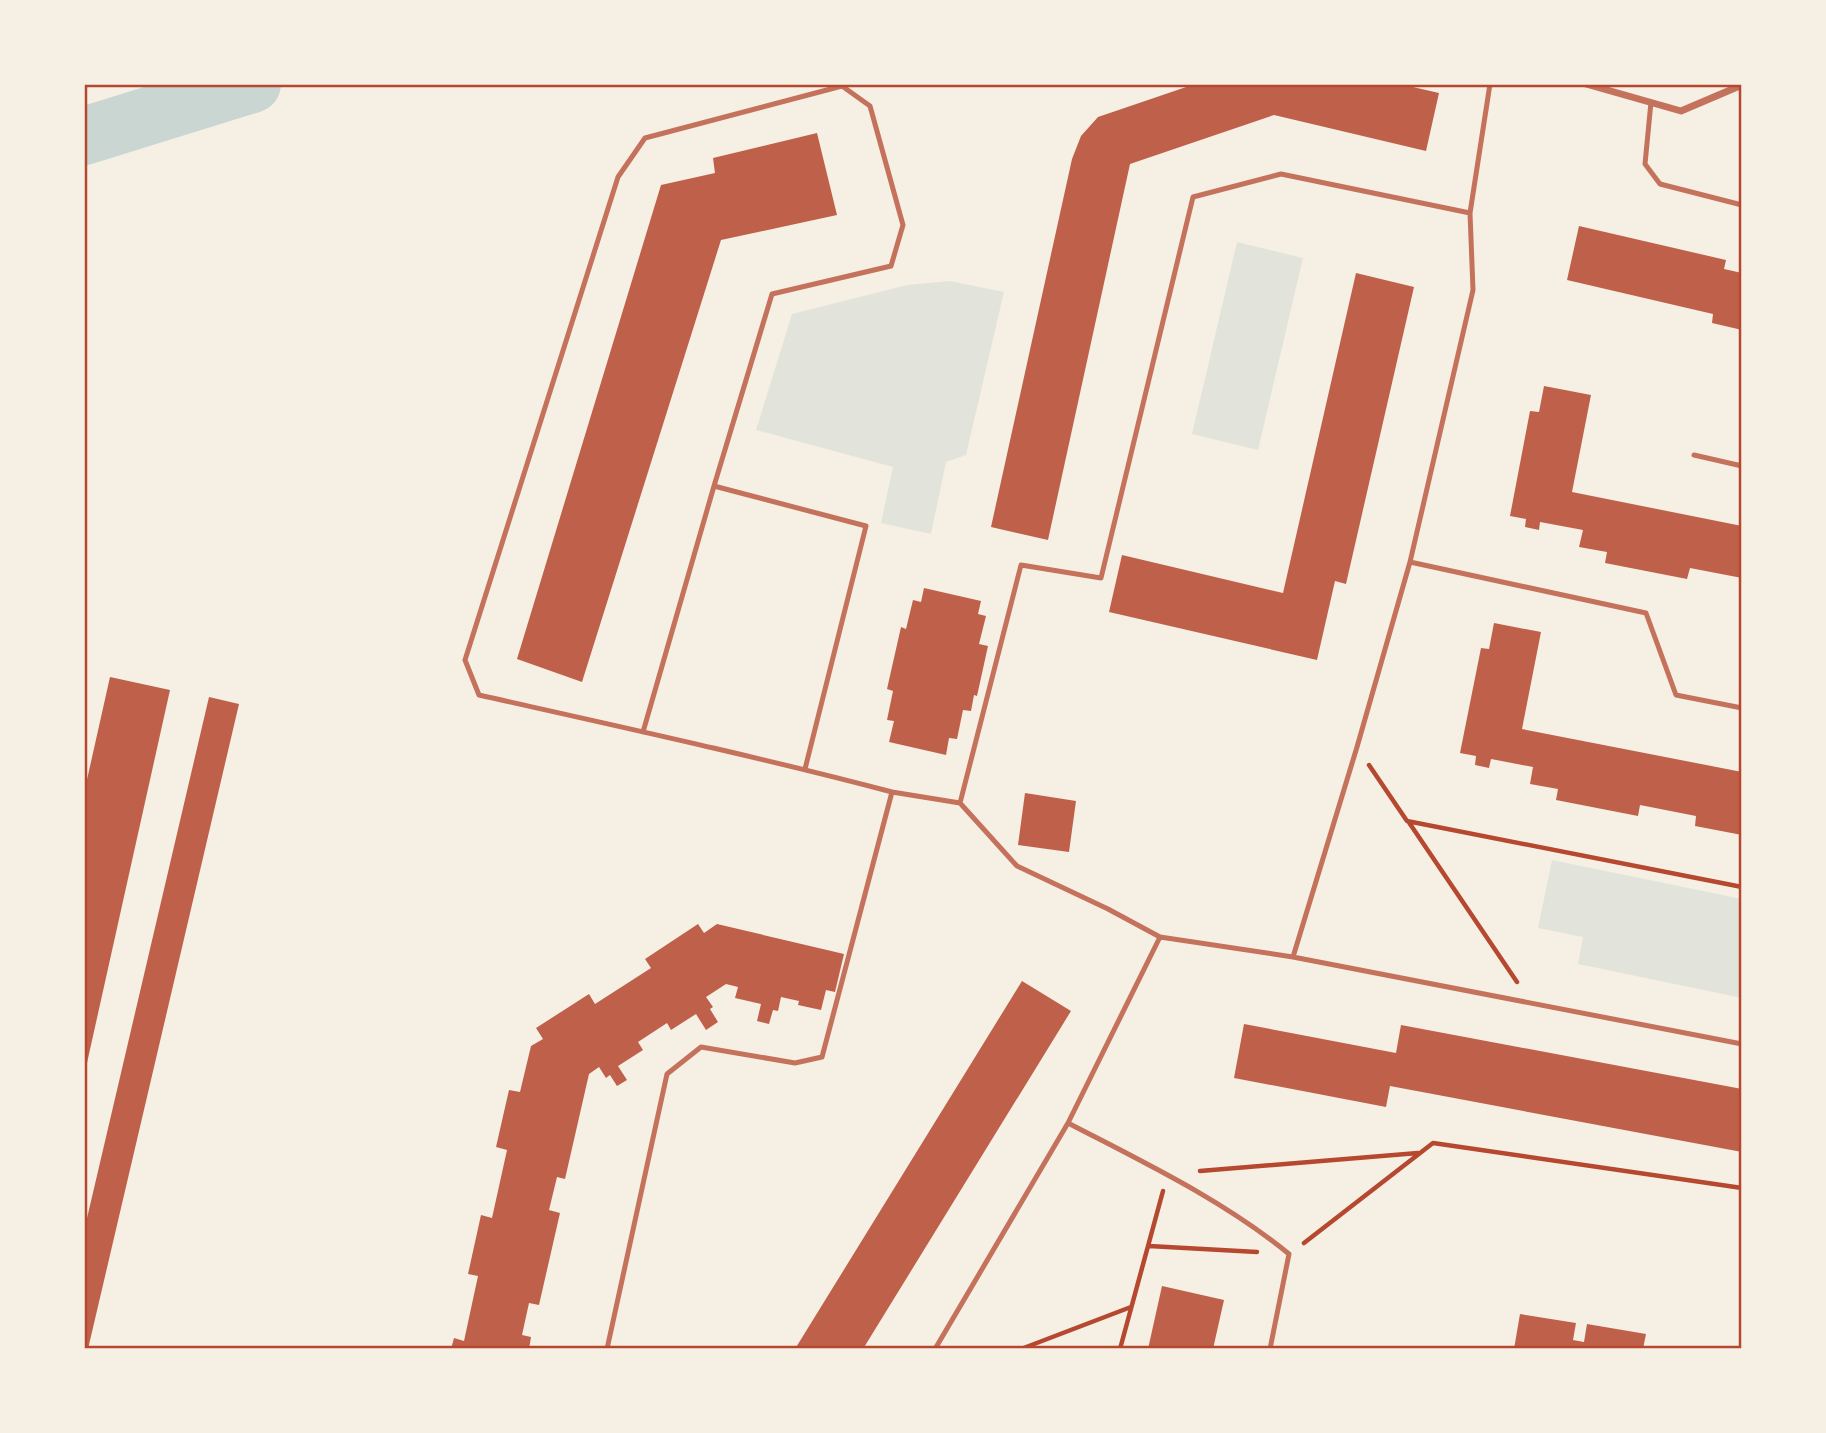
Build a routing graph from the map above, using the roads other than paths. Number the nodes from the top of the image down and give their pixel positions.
1 (1490, 84) edge
2 (1586, 84) edge
3 (1742, 85) edge
4 (1651, 103) junction
5 (1742, 205) edge
6 (1470, 213) junction
7 (1694, 455) dead end
8 (1742, 466) edge
9 (714, 485) junction
10 (1410, 562) junction
11 (1742, 708) edge
12 (643, 732) junction
13 (805, 769) junction
14 (892, 792) junction
15 (960, 803) junction
16 (1160, 937) junction
17 (1293, 957) junction
18 (1742, 1044) edge
19 (1068, 1123) junction
20 (607, 1349) edge
21 (935, 1349) edge
22 (1270, 1349) edge

1 - 6 lane
2 - 4 street
3 - 4 street
4 - 5 lane
6 - 10 lane
6 - 15 lane
7 - 8 lane
9 - 12 lane
9 - 12 lane
9 - 13 lane
10 - 11 lane
10 - 17 lane
12 - 13 lane
13 - 14 lane
14 - 15 lane
14 - 20 lane
15 - 16 lane
16 - 17 lane
16 - 19 lane
17 - 18 lane
19 - 21 lane
19 - 22 lane

